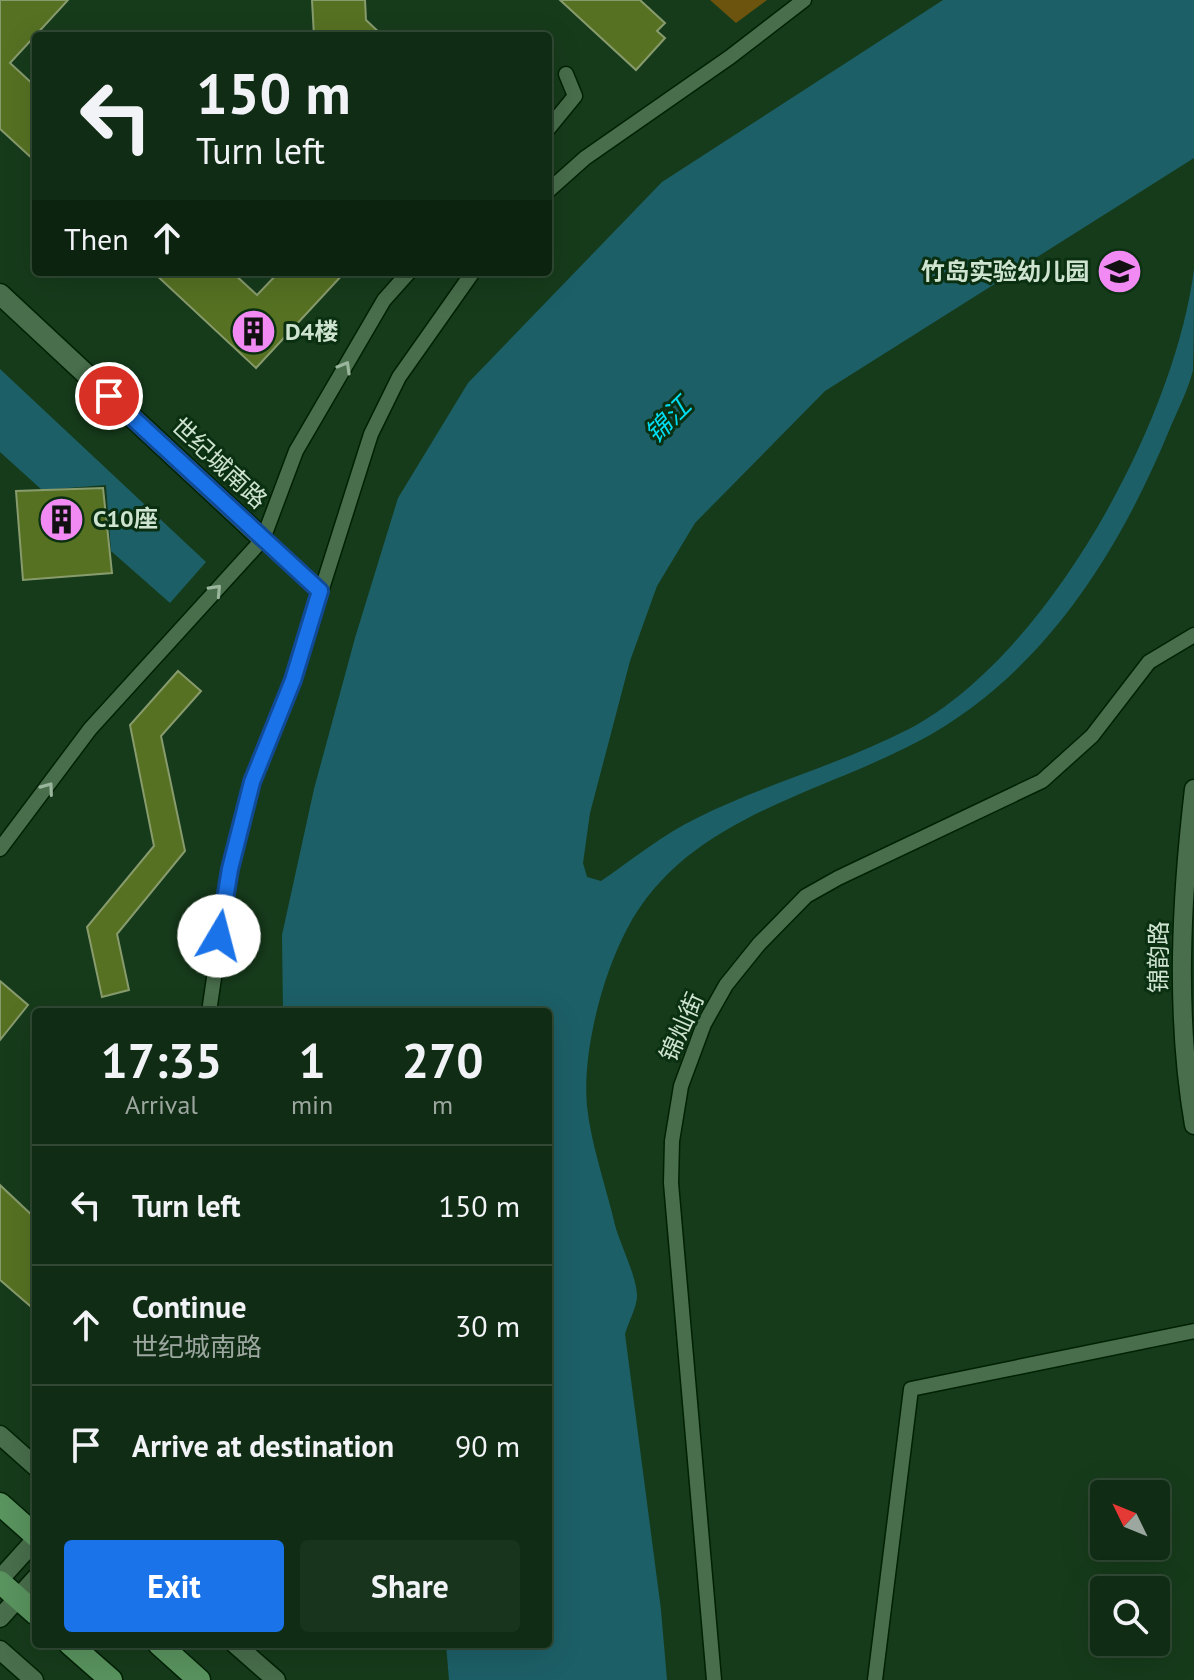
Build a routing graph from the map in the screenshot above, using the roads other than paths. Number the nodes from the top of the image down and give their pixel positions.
1 (804, 0) edge
2 (566, 74) dead end
3 (552, 124) edge
4 (552, 187) edge
5 (405, 276) edge
6 (470, 276) edge
7 (0, 294) edge
8 (263, 539) junction
9 (320, 591) junction
10 (1194, 635) edge
11 (1194, 789) edge
12 (0, 849) edge
13 (210, 1008) edge
14 (1194, 1125) edge
15 (1194, 1331) edge
16 (0, 1435) edge
17 (32, 1463) edge
18 (0, 1504) edge
19 (32, 1533) edge
20 (32, 1542) edge
21 (0, 1580) edge
22 (32, 1582) edge
23 (18, 1598) junction
24 (32, 1610) edge
25 (0, 1618) edge
26 (75, 1648) edge
27 (163, 1648) edge
28 (240, 1648) edge
29 (0, 1650) edge
30 (34, 1680) edge
31 (111, 1680) edge
32 (199, 1680) edge
33 (276, 1680) edge
34 (714, 1680) edge
35 (875, 1680) edge

1 - 4 street
2 - 3 street
8 -> 5 street
6 - 9 street
7 - 8 main road, 世纪城南路
8 - 9 street
12 -> 8 street
9 - 13 street
10 - 34 street, 锦灿街
11 - 14 street, 锦韵路
15 - 35 street
16 - 17 street
18 - 19 main road
20 - 21 street
21 - 23 main road
22 - 23 street
23 - 24 main road
23 - 25 street
26 - 31 main road
27 - 32 main road
28 - 33 street
29 - 30 street

